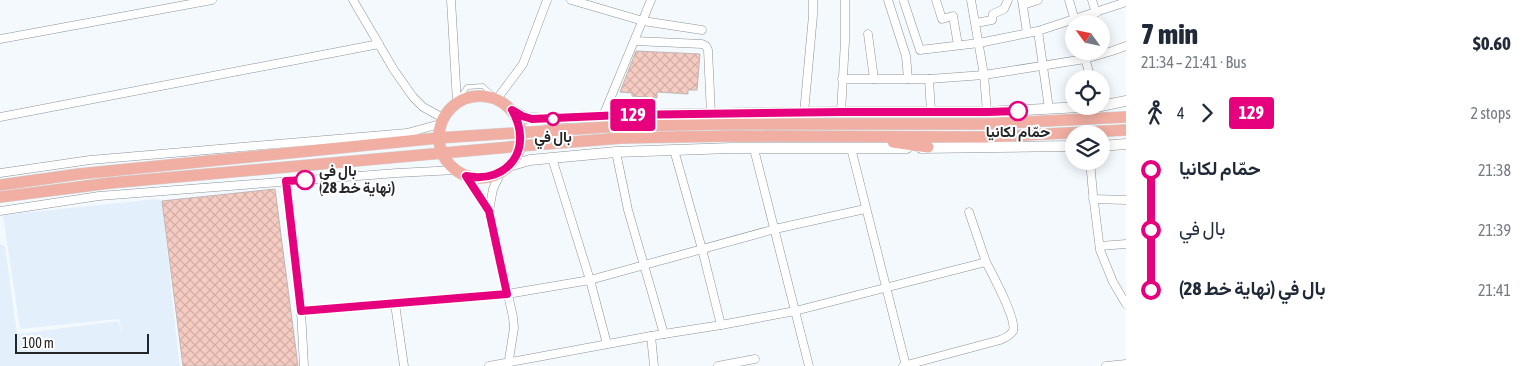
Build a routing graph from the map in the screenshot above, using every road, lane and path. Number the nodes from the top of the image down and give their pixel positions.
1 (212, 0) edge
2 (353, 0) edge
3 (451, 0) edge
4 (547, 0) edge
5 (571, 0) edge
6 (651, 0) edge
7 (813, 0) edge
8 (845, 0) edge
9 (888, 0) edge
10 (936, 0) edge
11 (971, 0) edge
12 (1008, 0) edge
13 (1038, 0) edge
14 (1069, 0) edge
15 (1092, 0) edge
16 (904, 2) dead end
17 (1022, 2) edge
18 (1126, 2) edge
19 (1096, 13) junction
20 (1073, 15) edge
21 (1091, 15) edge
22 (643, 21) junction
23 (976, 23) junction
24 (1065, 24) edge
25 (702, 30) dead end
26 (1038, 31) junction
27 (1027, 33) junction
28 (868, 34) dead end
29 (0, 40) edge
30 (634, 41) junction
31 (979, 43) junction
32 (380, 44) junction
33 (958, 45) junction
34 (1126, 46) edge
35 (1110, 51) edge
36 (1065, 60) edge
37 (1043, 66) junction
38 (984, 75) junction
39 (842, 79) junction
40 (874, 79) junction
41 (908, 79) junction
42 (929, 79) junction
43 (497, 99) junction
44 (1126, 101) edge
45 (457, 102) junction
46 (1110, 104) edge
47 (1065, 108) edge
48 (1049, 109) junction
49 (512, 110) junction
50 (841, 112) junction
51 (931, 112) junction
52 (987, 112) junction
53 (804, 113) junction
54 (710, 114) junction
55 (603, 116) junction
56 (0, 117) edge
57 (1126, 117) edge
58 (442, 121) junction
59 (1126, 130) edge
60 (521, 132) junction
61 (860, 136) junction
62 (438, 138) junction
63 (1126, 144) edge
64 (1110, 145) edge
65 (520, 146) junction
66 (1065, 146) edge
67 (851, 148) junction
68 (928, 148) junction
69 (754, 149) junction
70 (674, 150) junction
71 (616, 152) junction
72 (442, 153) junction
73 (552, 158) junction
74 (505, 169) junction
75 (1091, 170) edge
76 (0, 173) edge
77 (461, 173) junction
78 (286, 181) junction
79 (0, 185) edge
80 (0, 197) edge
81 (1093, 198) junction
82 (1126, 200) edge
83 (865, 209) junction
84 (0, 211) edge
85 (489, 211) junction
86 (969, 212) dead end
87 (775, 229) junction
88 (1126, 244) edge
89 (1100, 246) junction
90 (702, 249) junction
91 (986, 262) junction
92 (645, 265) junction
93 (590, 280) junction
94 (886, 288) junction
95 (507, 294) junction
96 (395, 304) junction
97 (1126, 304) edge
98 (301, 311) junction
99 (795, 311) junction
100 (721, 325) junction
101 (664, 334) junction
102 (651, 336) junction
103 (607, 344) junction
104 (755, 359) dead end
105 (509, 364) edge
106 (1126, 364) edge
107 (304, 366) edge
108 (404, 366) edge
109 (489, 366) edge
110 (654, 366) edge
111 (718, 366) edge
112 (809, 366) edge
113 (905, 366) edge
114 (1106, 366) edge

1 - 29 street
2 - 32 street
3 - 45 street
4 - 43 street
5 - 22 street
6 - 22 street
7 - 53 street
8 - 39 street
9 - 41 street
10 - 33 street
11 - 23 street
12 - 23 street
13 - 17 street
14 - 20 street
15 - 19 street
16 - 33 street
17 - 27 street
18 - 19 street
19 - 21 street
22 - 25 street
22 - 30 street
23 - 31 street
24 - 26 street
26 - 27 street
26 - 37 street
27 - 31 street
28 - 40 street
30 - 54 street
30 - 55 street
31 - 33 street
31 - 38 street
32 - 56 street
32 - 58 street
34 - 35 street
36 - 37 street
37 - 38 street
37 - 48 street
38 - 42 street
38 - 52 street
39 - 40 street
39 - 50 street
40 - 41 street
41 - 42 street
42 - 51 street
43 - 45 main road
43 - 49 main road
44 - 46 main road
45 - 58 main road
47 - 48 main road
48 - 52 main road
49 - 55 main road
49 - 60 main road
50 - 51 main road
50 - 53 main road
51 - 52 main road
53 - 54 main road
54 - 55 main road
57 - 60 main road
58 - 62 main road
58 - 76 street
59 - 61 main road
60 - 62 main road
60 - 65 main road
61 - 65 main road
61 - 68 main road
62 - 72 main road
62 - 79 main road
63 - 64 main road
65 - 72 main road
65 - 74 main road
66 - 68 main road
67 - 68 main road
67 - 69 main road
67 - 83 street
69 - 70 main road
69 - 87 street
70 - 71 main road
70 - 90 street
71 - 73 main road
71 - 92 street
72 - 77 main road
72 - 80 main road
73 - 74 main road
73 - 93 street
74 - 77 main road
74 - 85 street
75 - 81 street
77 - 78 street
77 - 85 street
78 - 84 street
78 - 98 street
81 - 82 street
81 - 89 street
83 - 87 street
83 - 94 street
85 - 95 street
86 - 91 street
87 - 90 street
87 - 99 street
88 - 89 street
89 - 97 street
90 - 92 street
90 - 100 street
91 - 94 street
91 - 113 street
92 - 93 street
92 - 101 street
93 - 95 street
93 - 103 street
94 - 99 street
94 - 113 street
95 - 96 street
95 - 105 street
96 - 98 street
96 - 108 street
98 - 107 street
99 - 100 street
99 - 112 street
100 - 101 street
101 - 102 street
102 - 103 street
102 - 110 street
103 - 105 street
104 - 111 street
105 - 109 street
106 - 114 street

